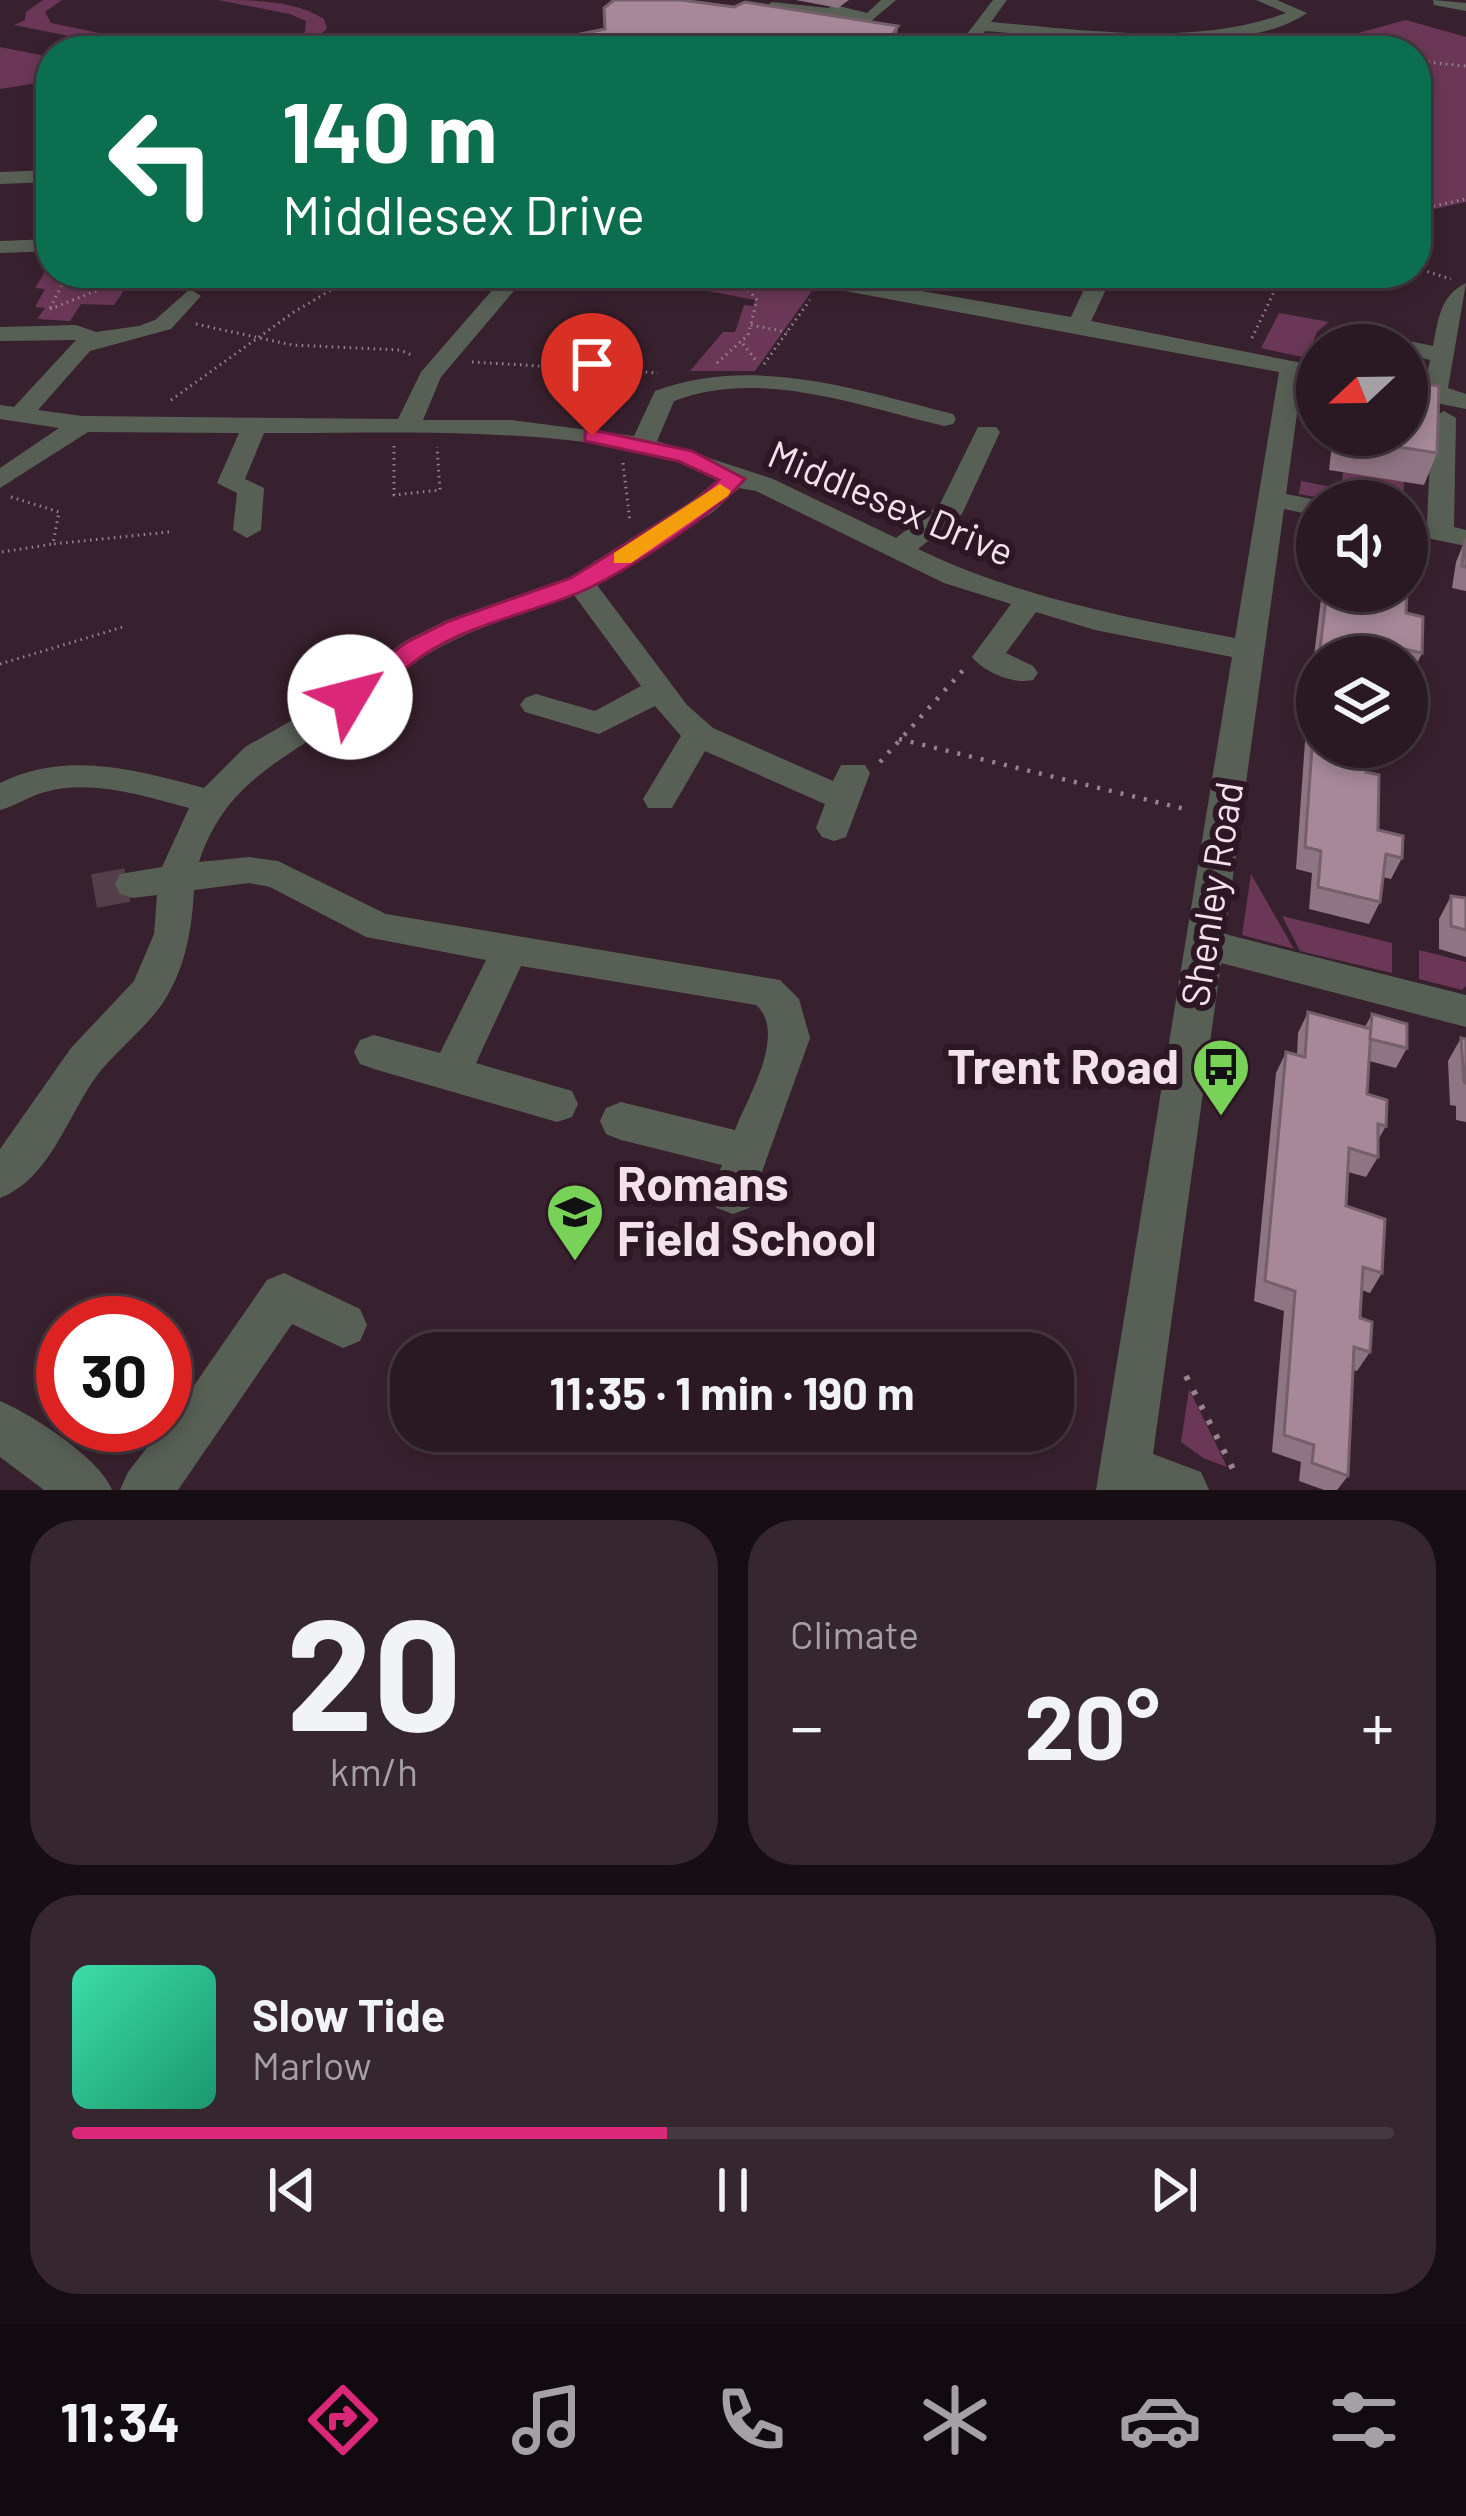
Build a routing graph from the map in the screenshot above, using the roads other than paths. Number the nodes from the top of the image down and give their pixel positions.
1 (845, 0) edge
2 (890, 0) edge
3 (1000, 0) edge
4 (1263, 0) edge
5 (1439, 2) edge
6 (1466, 7) edge
7 (831, 13) junction
8 (1300, 13) junction
9 (1322, 14) dead end
10 (869, 18) junction
11 (980, 26) junction
12 (852, 34) junction
13 (864, 36) edge
14 (973, 36) edge
15 (36, 177) edge
16 (0, 178) edge
17 (36, 246) edge
18 (0, 247) edge
19 (1463, 286) edge
20 (509, 288) edge
21 (868, 288) edge
22 (1096, 288) edge
23 (190, 296) dead end
24 (1078, 325) junction
25 (1456, 332) edge
26 (0, 334) edge
27 (85, 336) junction
28 (1428, 352) edge
29 (1441, 355) junction
30 (1296, 370) edge
31 (1296, 404) edge
32 (1448, 404) edge
33 (10, 413) edge
34 (944, 418) dead end
35 (82, 424) junction
36 (255, 426) junction
37 (401, 429) junction
38 (987, 432) dead end
39 (635, 443) junction
40 (734, 479) junction
41 (0, 480) edge
42 (1272, 499) junction
43 (1296, 504) edge
44 (247, 530) dead end
45 (1453, 535) edge
46 (897, 550) junction
47 (580, 583) junction
48 (1028, 602) junction
49 (1250, 651) junction
50 (1022, 673) dead end
51 (658, 690) junction
52 (536, 705) dead end
53 (701, 736) junction
54 (0, 798) edge
55 (659, 799) dead end
56 (844, 800) road end
57 (212, 802) junction
58 (178, 876) junction
59 (133, 884) tunnel mouth
60 (1204, 944) junction
61 (511, 947) junction
62 (1466, 1011) edge
63 (374, 1052) dead end
64 (451, 1072) junction
65 (557, 1104) dead end
66 (621, 1121) dead end
67 (746, 1152) junction
68 (0, 1178) edge
69 (734, 1194) dead end
70 (343, 1325) dead end
71 (0, 1426) edge
72 (156, 1478) edge
73 (1123, 1480) edge
74 (86, 1490) edge
75 (1183, 1490) edge

1 - 7 street
2 - 10 street
3 - 11 street
4 - 8 street
5 - 6 street
7 - 10 street
7 - 12 street
8 - 9 street
8 - 11 street
10 - 12 street
11 - 14 street
12 - 13 street
15 - 16 street
17 - 18 street
19 - 25 street
20 - 37 street
21 - 24 street
22 - 24 street
23 - 27 street
24 - 30 street
25 - 29 street
26 - 27 street
27 - 33 street
28 - 29 street
29 - 32 street
31 - 42 street, Shenley Road
32 - 45 street
33 - 35 street, Middlesex Drive
34 - 39 street
35 - 36 street, Middlesex Drive
35 - 41 street
36 - 37 street, Middlesex Drive
36 - 44 street
37 - 39 street, Middlesex Drive
38 - 46 street
39 - 40 street, Middlesex Drive
40 - 46 street, Middlesex Drive
40 - 47 street
42 - 43 street
42 - 49 street, Shenley Road
46 - 48 street, Middlesex Drive
47 - 51 street
47 - 57 street
48 - 49 street, Middlesex Drive
48 - 50 street
49 - 60 street, Shenley Road
51 - 52 street
51 - 53 street
53 - 55 street
53 - 56 street
54 - 57 street
57 - 58 street
58 - 59 street
58 - 61 street
58 - 68 street
60 - 62 street
60 - 73 street, Shenley Road
61 - 64 street
61 - 67 street
63 - 64 street
64 - 65 street
66 - 67 street
67 - 69 street
70 - 72 street
71 - 74 street
73 - 75 street

